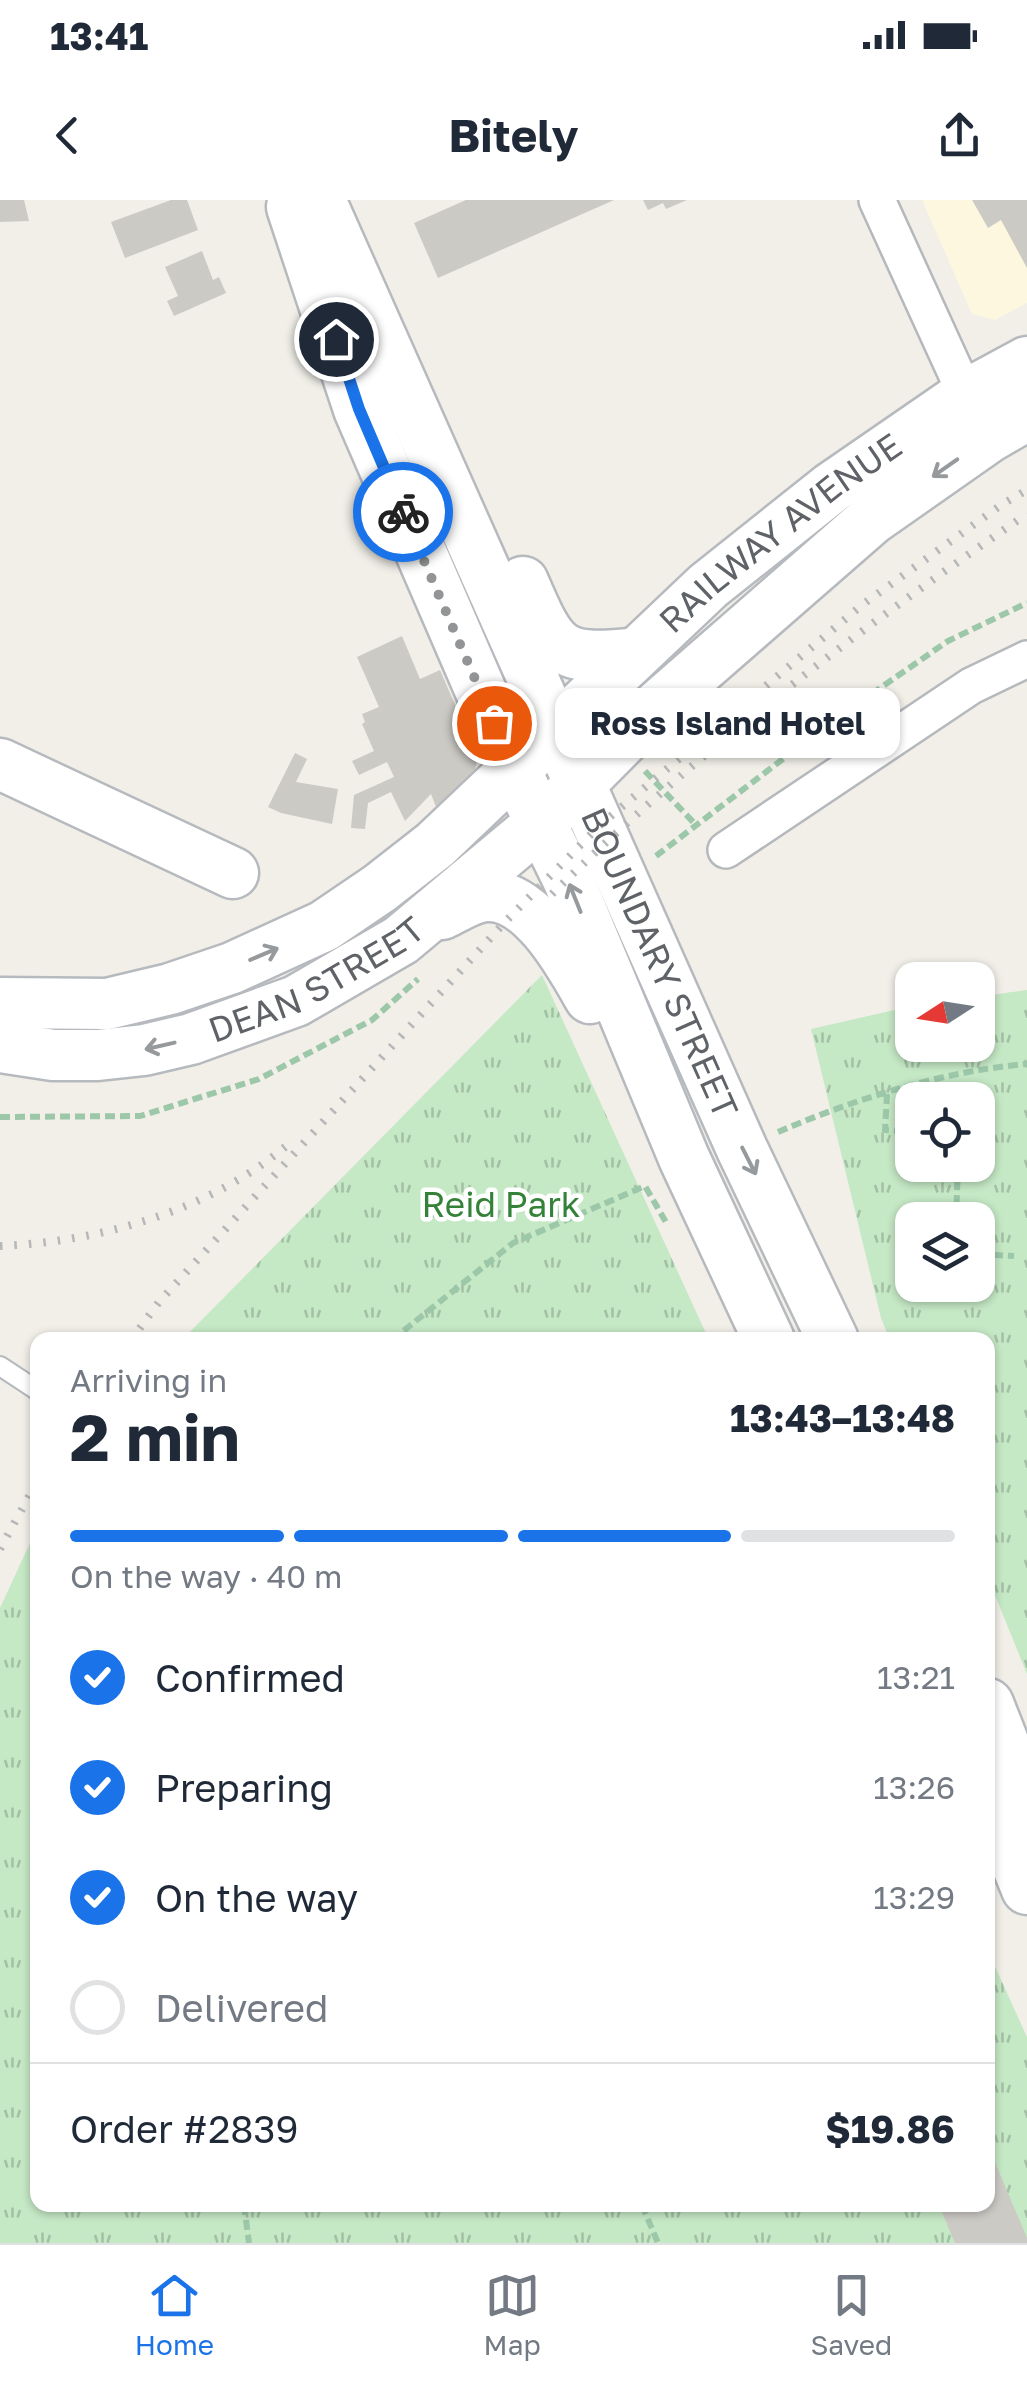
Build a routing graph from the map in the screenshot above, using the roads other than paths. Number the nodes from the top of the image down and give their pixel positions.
1 (290, 200) edge
2 (320, 200) edge
3 (877, 200) edge
4 (1027, 362) edge
5 (392, 364) junction
6 (966, 395) junction
7 (1027, 415) edge
8 (636, 653) junction
9 (1027, 660) edge
10 (554, 731) junction
11 (0, 764) edge
12 (515, 770) junction
13 (580, 785) junction
14 (541, 823) junction
15 (726, 850) dead end
16 (232, 872) dead end
17 (419, 925) junction
18 (0, 1003) edge
19 (0, 1047) edge
20 (700, 1194) junction
21 (765, 1332) edge
22 (830, 1332) edge
23 (0, 1366) edge
24 (30, 1386) edge
25 (995, 1722) edge
26 (1027, 1803) edge
27 (995, 1810) edge
28 (1027, 1889) edge

1 - 12 main road, BOUNDARY STREET
2 - 5 main road, BOUNDARY STREET
3 - 6 street
4 - 6 main road, RAILWAY AVENUE
5 - 8 main road
5 - 10 main road, BOUNDARY STREET
6 - 8 main road, RAILWAY AVENUE
7 -> 13 main road, RAILWAY AVENUE
8 - 10 main road, RAILWAY AVENUE
9 - 15 street
10 - 12 main road, DEAN STREET
10 - 13 main road, BOUNDARY STREET
11 - 16 main road
12 - 14 main road, BOUNDARY STREET
18 -> 12 main road, DEAN STREET
13 - 14 main road, DEAN STREET
13 -> 22 main road, BOUNDARY STREET
14 - 17 main road, DEAN STREET
20 -> 14 main road, BOUNDARY STREET
17 -> 19 main road, DEAN STREET
17 - 20 main road
20 - 21 main road, BOUNDARY STREET
23 - 24 lane
25 - 26 main road
27 - 28 main road

